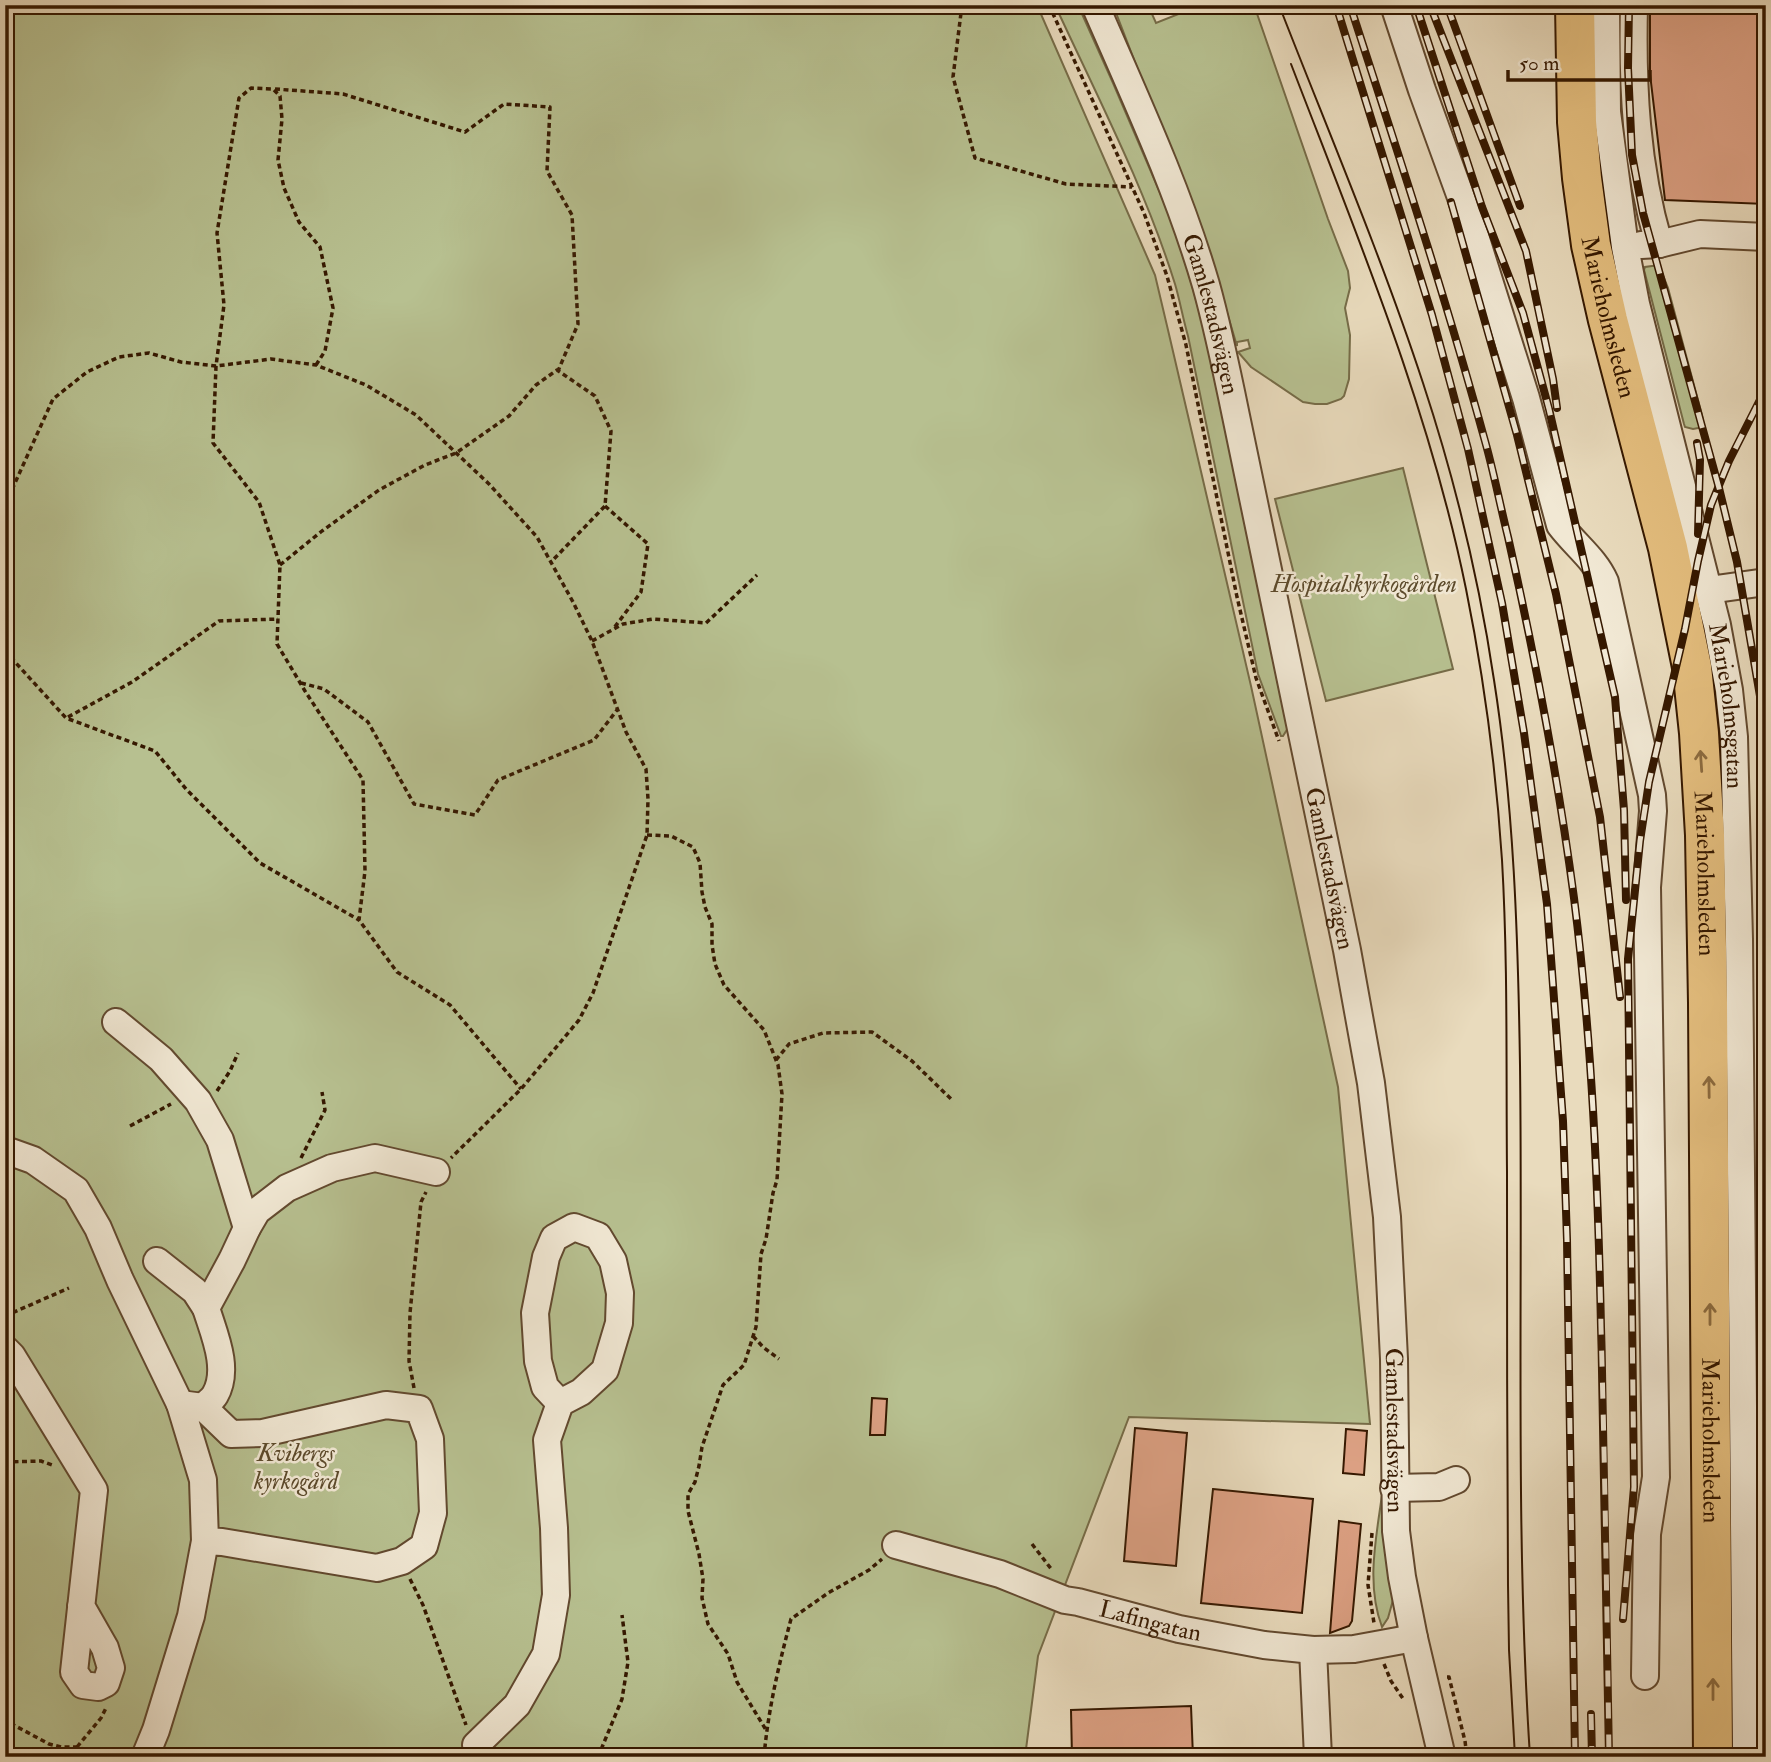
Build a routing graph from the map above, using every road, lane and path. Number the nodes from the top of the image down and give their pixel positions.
1 (962, 5) edge
2 (1049, 5) edge
3 (1095, 5) edge
4 (1394, 5) edge
5 (1550, 5) edge
6 (1576, 5) edge
7 (1606, 5) edge
8 (1634, 5) edge
9 (273, 89) junction
10 (1132, 187) junction
11 (1766, 237) edge
12 (1659, 244) junction
13 (1625, 247) junction
14 (316, 365) junction
15 (216, 366) junction
16 (558, 371) junction
17 (456, 453) junction
18 (5, 505) edge
19 (605, 506) junction
20 (551, 562) junction
21 (281, 565) junction
22 (757, 575) dead end
23 (1766, 583) edge
24 (1709, 590) junction
25 (278, 618) junction
26 (614, 629) junction
27 (592, 641) junction
28 (5, 651) edge
29 (300, 683) junction
30 (617, 710) junction
31 (66, 718) junction
32 (1282, 748) dead end
33 (646, 835) junction
34 (359, 920) junction
35 (116, 1022) dead end
36 (238, 1053) dead end
37 (776, 1060) junction
38 (521, 1089) junction
39 (322, 1092) dead end
40 (951, 1100) dead end
41 (197, 1101) junction
42 (130, 1126) dead end
43 (5, 1150) edge
44 (436, 1172) junction
45 (296, 1184) junction
46 (247, 1228) junction
47 (157, 1261) dead end
48 (69, 1288) dead end
49 (206, 1308) junction
50 (5, 1316) edge
51 (753, 1336) junction
52 (5, 1349) edge
53 (779, 1360) dead end
54 (1755, 1384) edge
55 (560, 1403) junction
56 (191, 1405) junction
57 (419, 1409) junction
58 (5, 1462) edge
59 (84, 1472) junction
60 (1456, 1480) dead end
61 (1394, 1488) junction
62 (1373, 1524) dead end
63 (205, 1541) junction
64 (896, 1545) joint
65 (402, 1561) junction
66 (622, 1615) dead end
67 (1414, 1638) junction
68 (1378, 1645) junction
69 (1313, 1650) junction
70 (1646, 1676) dead end
71 (1445, 1678) dead end
72 (106, 1683) joint
73 (1407, 1704) dead end
74 (5, 1717) edge
75 (766, 1730) junction
76 (476, 1745) joint
77 (77, 1747) junction
78 (108, 1757) edge
79 (145, 1757) edge
80 (598, 1757) edge
81 (764, 1757) edge
82 (1318, 1757) edge
83 (1442, 1757) edge
84 (1467, 1757) edge
85 (1689, 1757) edge
86 (1713, 1757) edge
87 (1746, 1757) edge

1 - 10 path
2 - 10 path
3 - 61 street, Gamlestadsvägen
4 - 70 street
5 - 85 highway, Marieholmsleden
86 -> 6 highway, Marieholmsleden
7 - 13 street, Marieholmsgatan
8 - 12 street
9 - 14 path
9 - 15 path
9 - 16 path
10 - 32 path
11 - 12 street
12 - 13 street
13 - 24 street, Marieholmsgatan
14 - 15 path
14 - 17 path
15 - 18 path
15 - 21 path
16 - 17 path
16 - 19 path
17 - 20 path
17 - 21 path
19 - 20 path
19 - 26 path
20 - 27 path
21 - 25 path
22 - 26 path
23 - 24 street
24 - 54 street, Marieholmsgatan
25 - 29 path
25 - 31 path
26 - 27 path
27 - 30 path
28 - 31 path
29 - 30 path
29 - 34 path
30 - 33 path
31 - 34 path
33 - 37 path
33 - 38 path
34 - 38 path
35 - 41 street
36 - 41 path
37 - 40 path
37 - 51 path
38 - 44 path
39 - 45 path
41 - 42 path
41 - 46 street
43 - 56 street
44 - 45 street
44 - 57 path
45 - 46 street
46 - 49 street
47 - 49 street
48 - 50 path
49 - 56 street
51 - 53 path
51 - 75 path
52 - 59 street
54 - 87 street, Marieholmsgatan
55 - 55 street
55 - 76 street
56 - 57 street
56 - 63 street
57 - 65 street
58 - 59 path
59 - 72 street
60 - 61 street
61 - 67 street, Gamlestadsvägen
62 - 68 path
63 - 65 street
63 - 79 street
64 - 69 street, Lafingatan
64 - 75 path
65 - 76 path
66 - 80 path
67 - 68 street, Lafingatan
67 - 83 street, Gamlestadsvägen
68 - 69 street, Lafingatan
68 - 73 path
69 - 82 street
71 - 84 path
72 - 77 path
74 - 77 path
75 - 81 path
77 - 78 path

